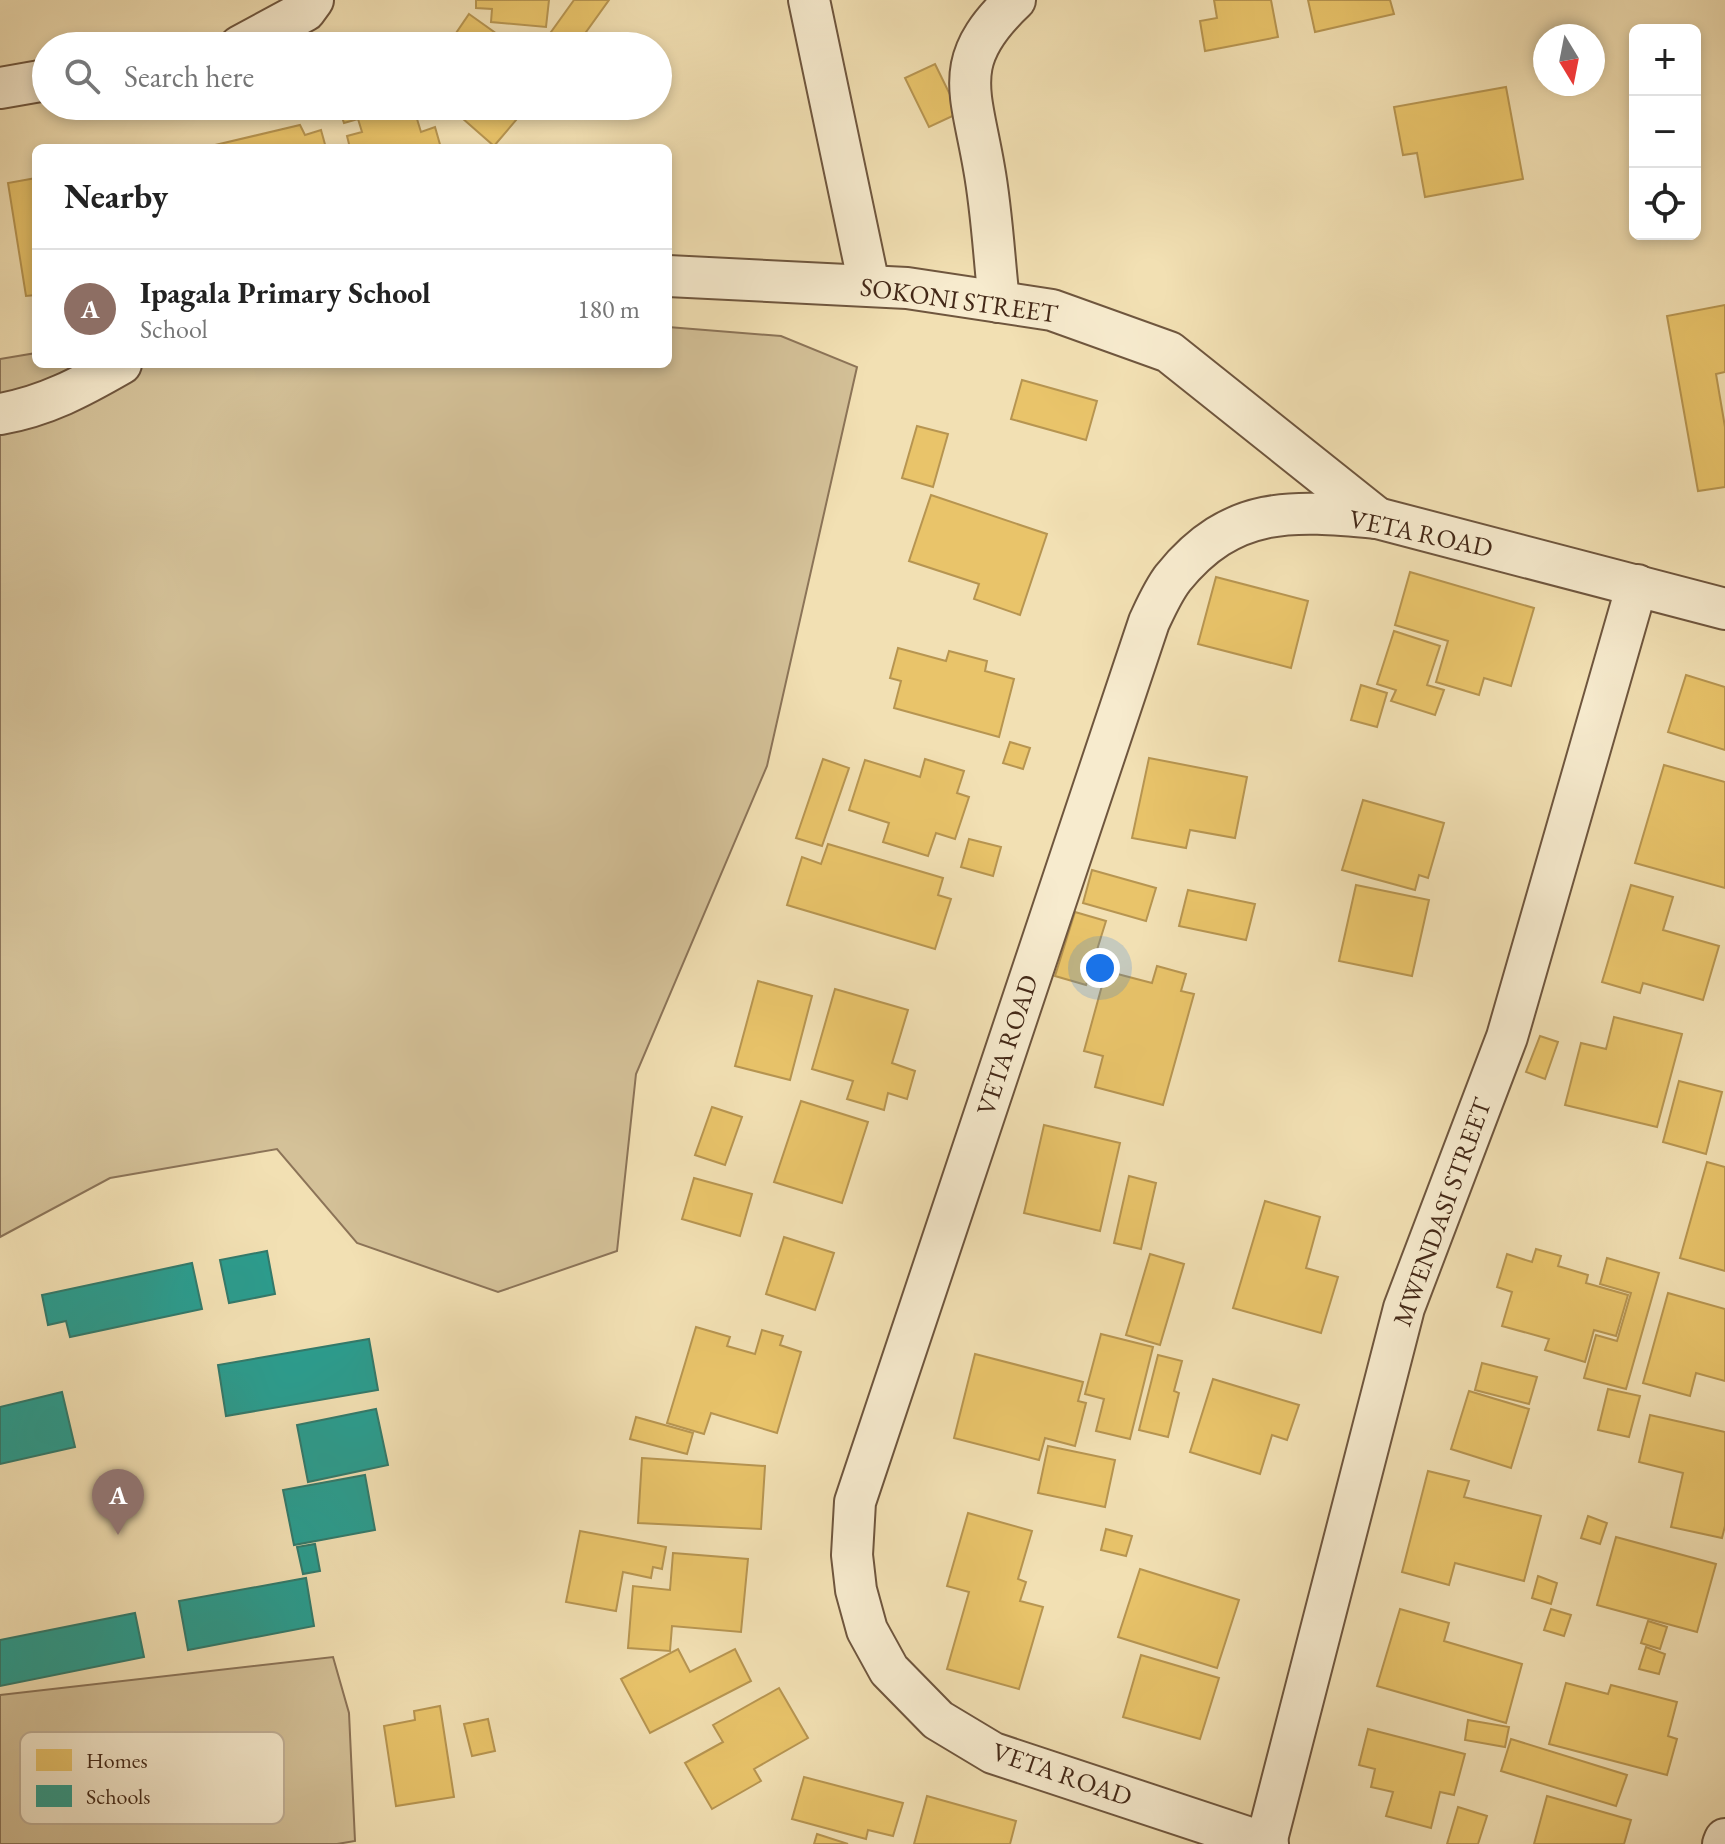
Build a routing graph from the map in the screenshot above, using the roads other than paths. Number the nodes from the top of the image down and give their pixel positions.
1 (313, 0) edge
2 (809, 0) edge
3 (1015, 0) edge
4 (266, 32) edge
5 (32, 82) edge
6 (0, 88) edge
7 (672, 276) edge
8 (869, 285) junction
9 (999, 302) junction
10 (114, 368) edge
11 (0, 414) edge
12 (1377, 518) junction
13 (1637, 585) junction
14 (1725, 609) edge
15 (1267, 1844) edge

1 - 4 street
2 - 8 street
3 - 9 street
5 - 6 street
7 - 8 street, SOKONI STREET
8 - 9 street, SOKONI STREET
9 - 12 street, SOKONI STREET
10 - 11 street
12 - 13 street, VETA ROAD
12 - 15 street, VETA ROAD
13 - 14 street, VETA ROAD
13 - 15 street, MWENDASI STREET

